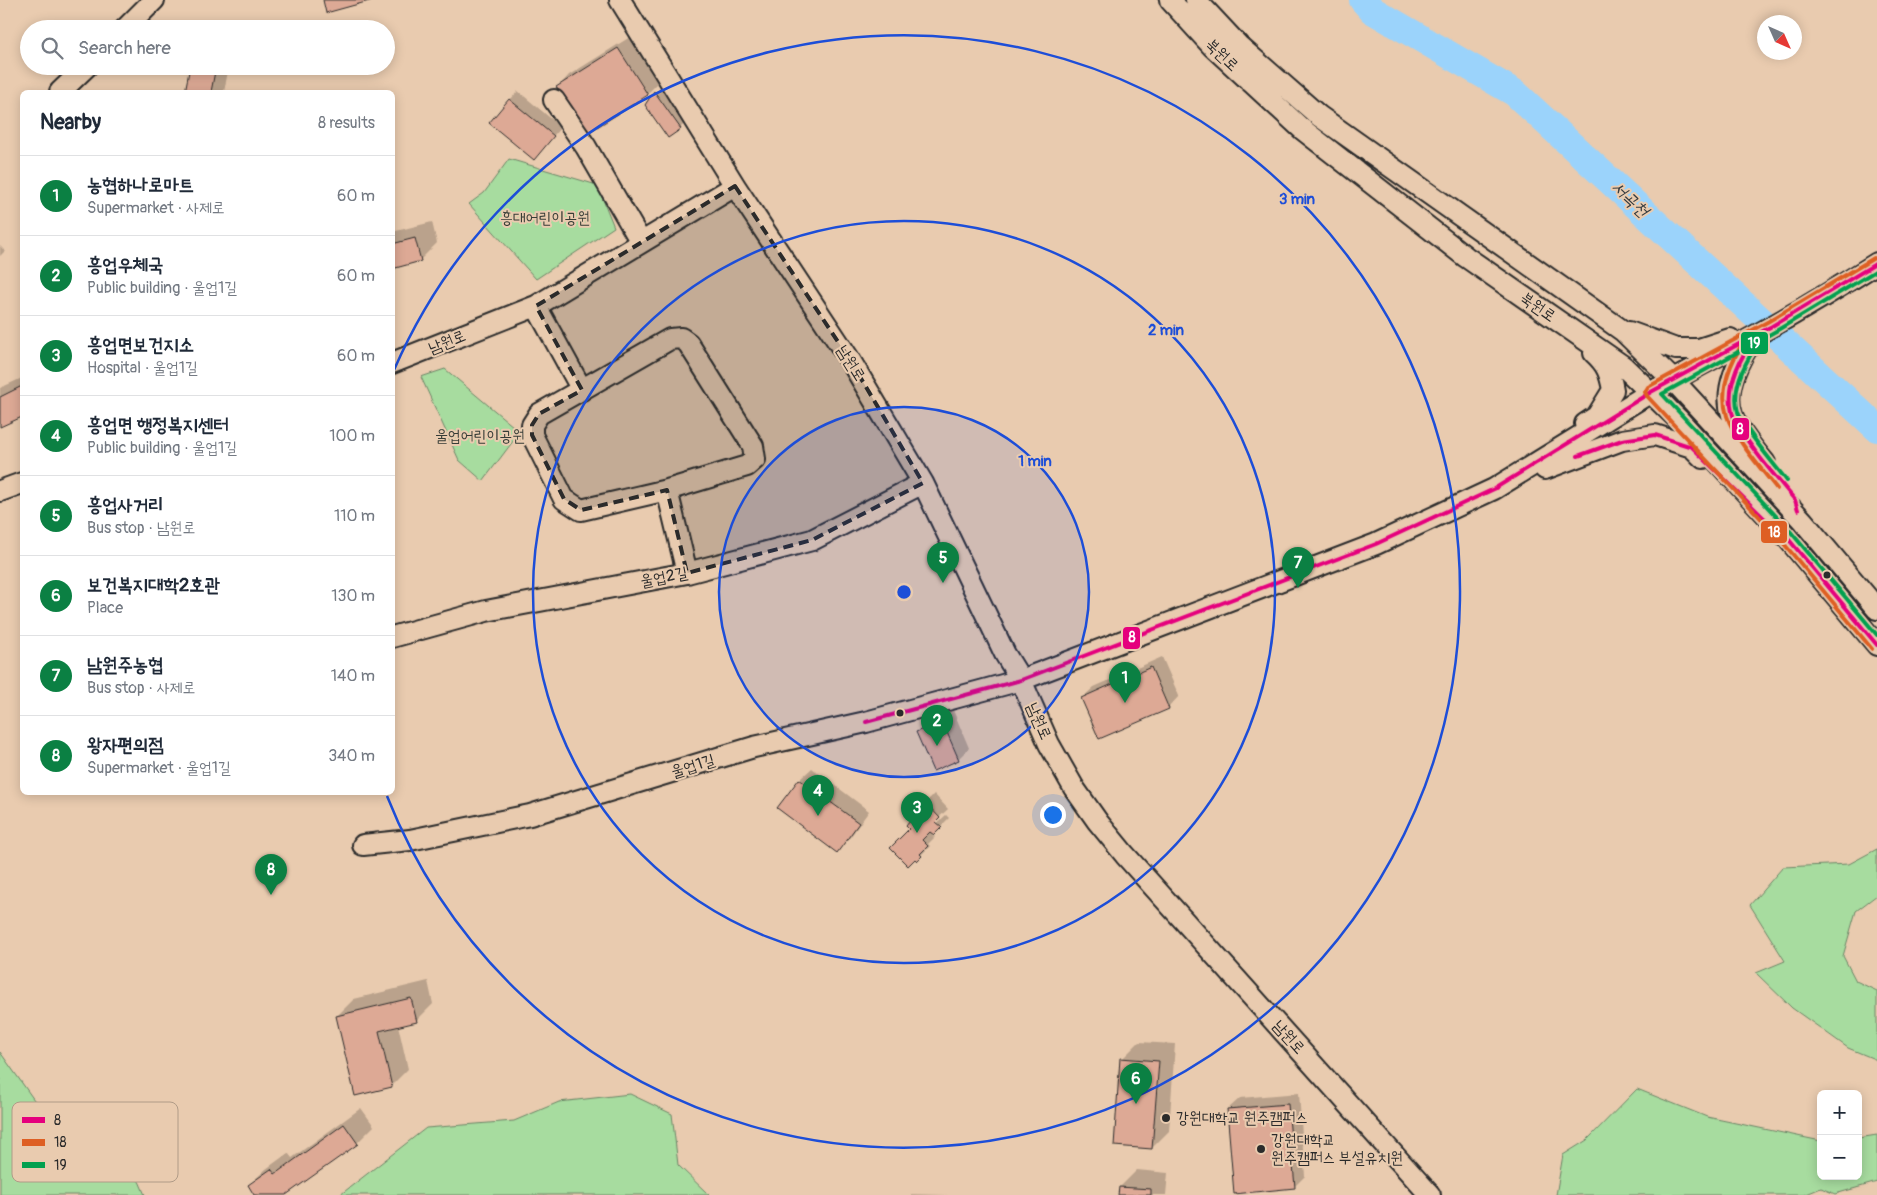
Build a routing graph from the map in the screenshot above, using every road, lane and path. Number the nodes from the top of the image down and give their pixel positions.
1 (154, 0) edge
2 (620, 0) edge
3 (1170, 0) edge
4 (1196, 0) edge
5 (134, 20) edge
6 (78, 75) edge
7 (62, 90) edge
8 (554, 100) dead end
9 (735, 186) junction
10 (641, 242) junction
11 (1877, 263) edge
12 (1535, 305) junction
13 (536, 306) junction
14 (1623, 331) junction
15 (1754, 337) junction
16 (395, 362) edge
17 (1674, 381) junction
18 (582, 390) junction
19 (1651, 392) junction
20 (923, 483) junction
21 (20, 484) edge
22 (1494, 489) junction
23 (667, 490) junction
24 (0, 491) edge
25 (1803, 521) junction
26 (1785, 534) junction
27 (687, 573) junction
28 (1877, 609) edge
29 (395, 636) edge
30 (1877, 646) edge
31 (1021, 680) junction
32 (363, 845) dead end
33 (1430, 1195) edge

1 - 5 street
2 - 9 street, 남원로
3 - 12 street, 북원로
4 - 14 street, 북원로
6 - 7 street
8 - 10 street
9 - 10 street, 남원로
9 - 20 street, 남원로
10 - 13 street, 남원로
11 - 15 street
12 - 19 street, 북원로
12 - 22 street
13 - 16 street, 남원로
13 - 18 street
14 - 15 street
14 - 17 street, 북원로
15 - 17 street
15 - 25 street
17 - 19 street
17 - 25 street, 북원로
18 - 23 street
18 - 23 street
19 - 22 street
19 - 26 street, 북원로
20 - 27 street, 울업2길
20 - 31 street, 남원로
21 - 24 street
22 - 26 street
22 - 31 street, 울업1길
23 - 27 street
25 - 28 street, 북원로
26 - 30 street, 북원로
27 - 29 street, 울업2길
31 - 32 street, 울업1길
31 - 33 street, 남원로

